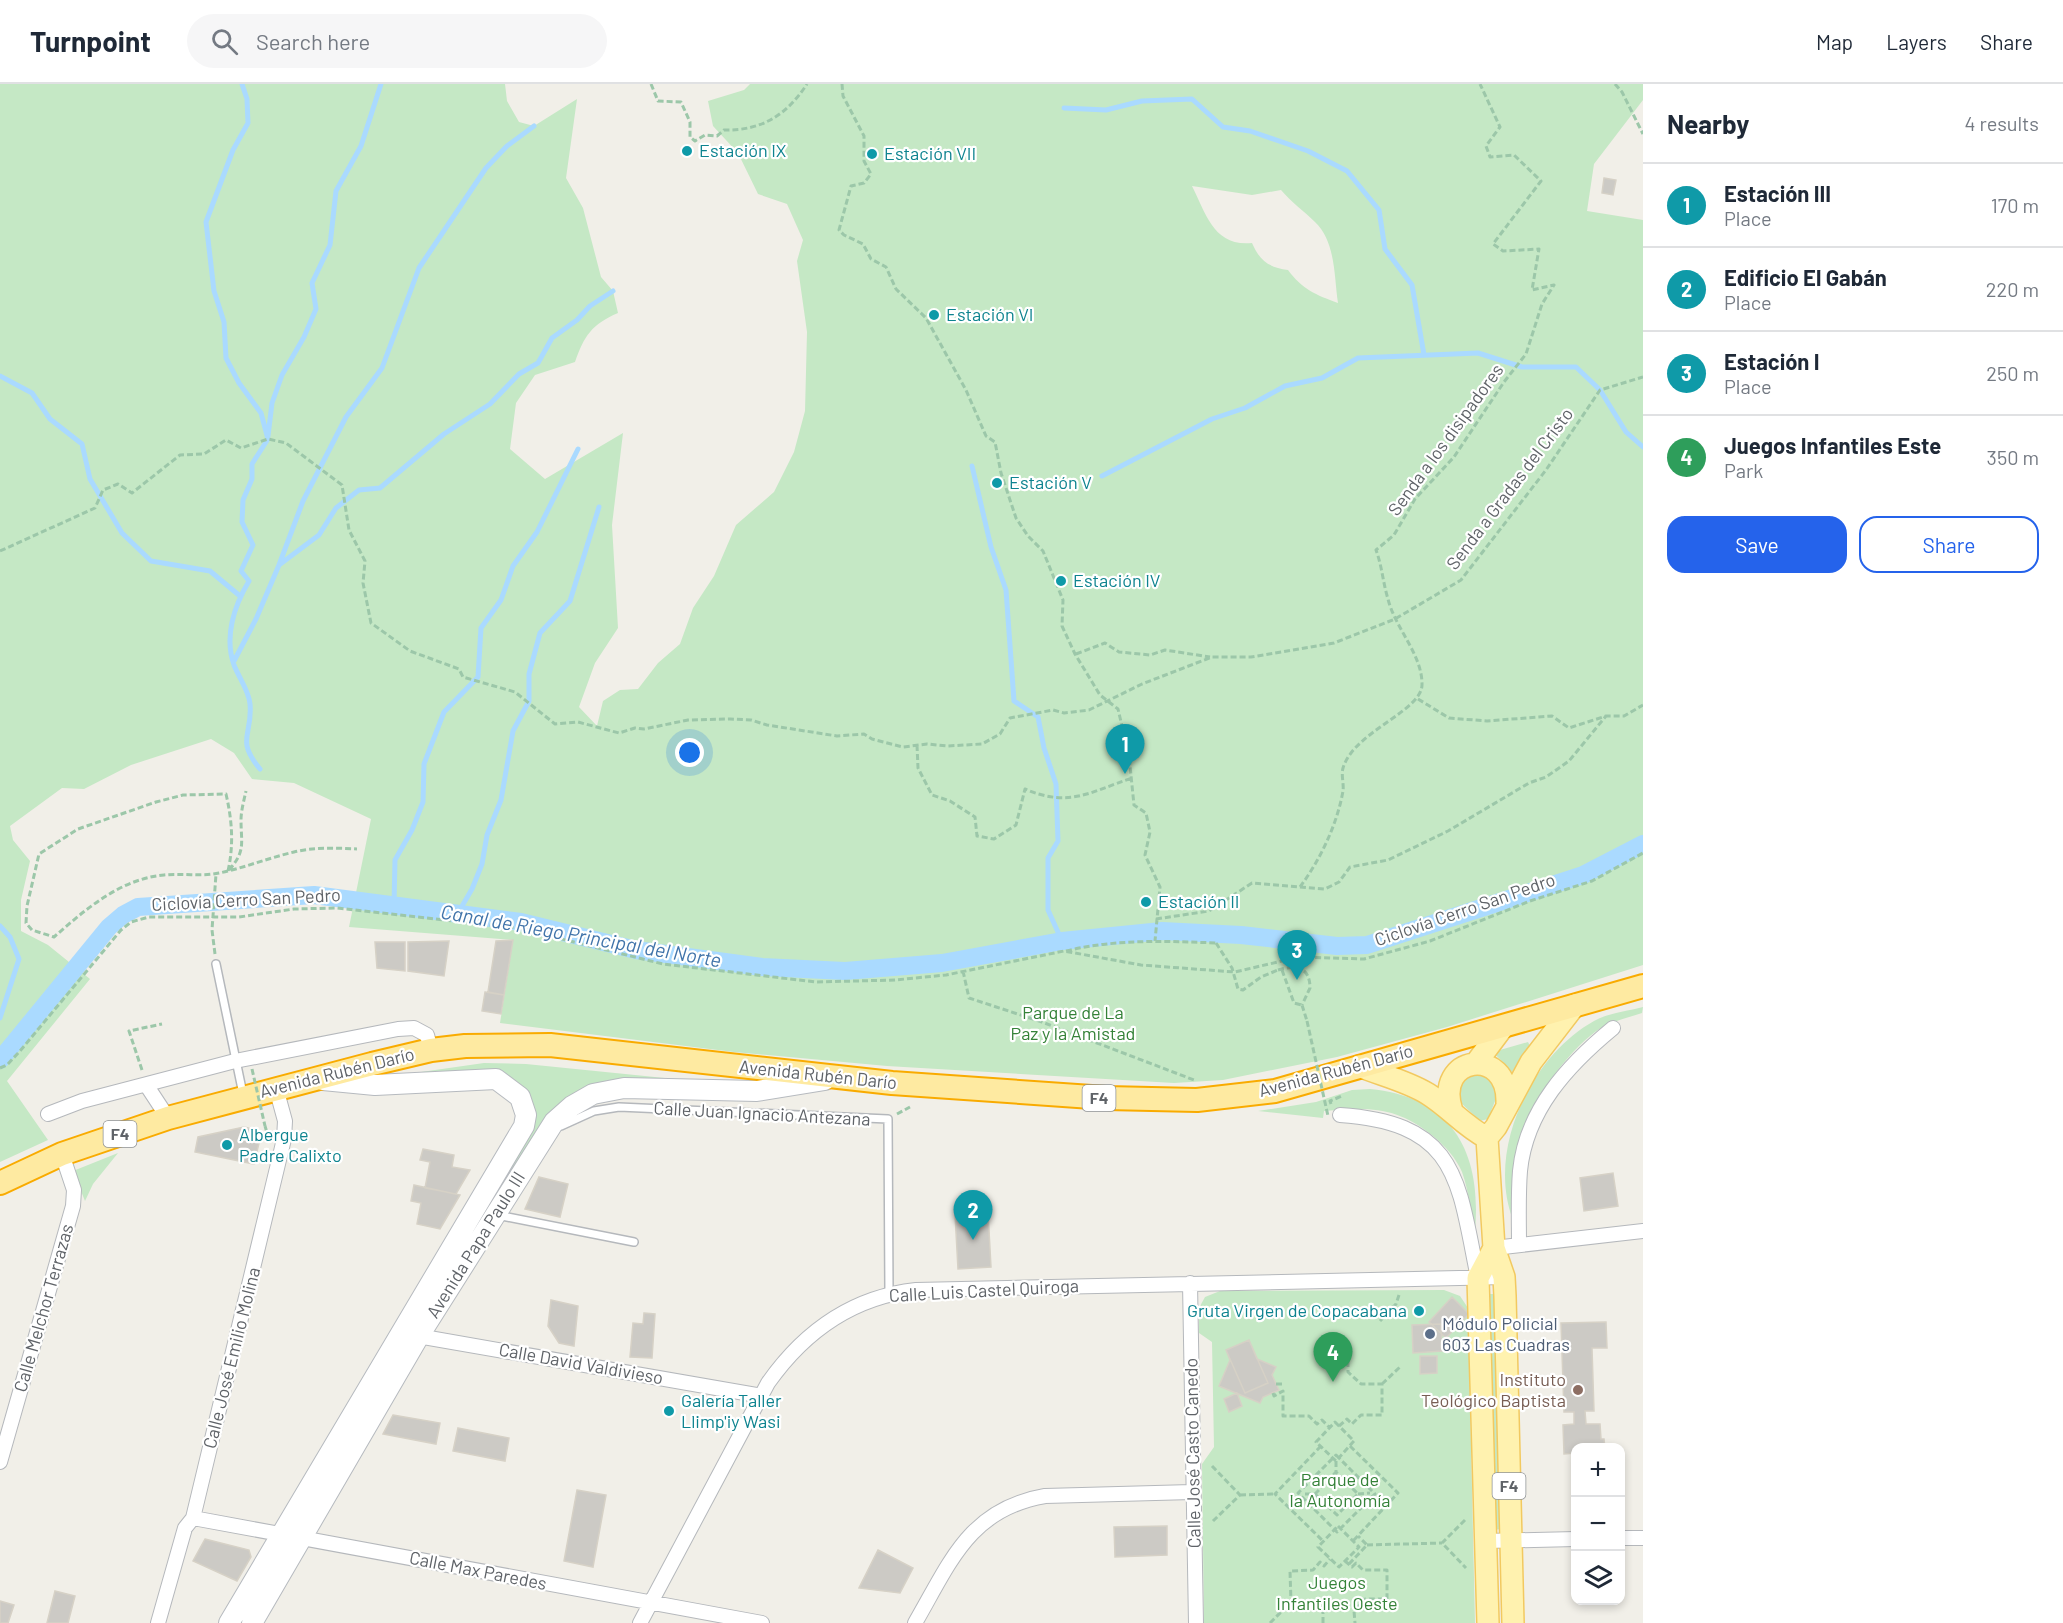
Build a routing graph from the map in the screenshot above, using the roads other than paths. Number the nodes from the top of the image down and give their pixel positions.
1 (216, 964) road end
2 (1643, 986) edge
3 (1575, 1005) junction
4 (1503, 1027) junction
5 (1613, 1028) dead end
6 (1429, 1047) junction
7 (431, 1050) junction
8 (235, 1061) junction
9 (1472, 1064) junction
10 (1359, 1066) junction
11 (312, 1078) junction
12 (837, 1078) junction
13 (147, 1086) junction
14 (276, 1089) junction
15 (244, 1097) junction
16 (1507, 1103) junction
17 (1452, 1110) junction
18 (48, 1114) dead end
19 (1334, 1116) road end
20 (168, 1118) junction
21 (1487, 1138) junction
22 (541, 1139) junction
23 (62, 1155) junction
24 (0, 1183) edge
25 (495, 1215) junction
26 (1643, 1231) edge
27 (634, 1242) dead end
28 (1519, 1245) junction
29 (1494, 1248) junction
30 (1504, 1277) junction
31 (1478, 1278) junction
32 (1190, 1283) junction
33 (889, 1293) junction
34 (399, 1333) junction
35 (419, 1336) junction
36 (762, 1396) junction
37 (0, 1462) edge
38 (1192, 1492) junction
39 (193, 1518) junction
40 (282, 1533) junction
41 (302, 1537) junction
42 (1625, 1538) edge
43 (1643, 1538) edge
44 (1571, 1539) edge
45 (1486, 1541) junction
46 (1511, 1541) junction
47 (651, 1604) junction
48 (158, 1623) edge
49 (229, 1623) edge
50 (252, 1623) edge
51 (640, 1623) edge
52 (762, 1623) edge
53 (915, 1623) edge
54 (1196, 1623) edge
55 (1488, 1623) edge
56 (1513, 1623) edge

1 - 8 lane
2 - 3 highway, Avenida Rubén Darío
3 - 4 highway, Avenida Rubén Darío
3 - 16 main road
4 - 6 highway, Avenida Rubén Darío
4 - 9 main road
5 - 28 street
6 - 9 main road
6 - 10 highway, Avenida Rubén Darío / F4
7 - 8 street
7 - 11 highway, Avenida Rubén Darío / F4
7 - 12 highway, Avenida Rubén Darío / F4
8 - 13 street
8 - 15 lane
9 - 16 main road
9 - 17 main road
10 - 12 highway, Avenida Rubén Darío / F4
10 - 17 main road
11 - 14 highway, Avenida Rubén Darío / F4
11 - 34 main road, Avenida Papa Paulo III
12 - 22 main road, Avenida Papa Paulo III
13 - 18 street
13 - 20 street
14 - 15 highway, Avenida Rubén Darío / F4
14 - 39 street, Calle José Emilio Molina
15 - 20 highway, Avenida Rubén Darío / F4
16 - 21 main road
17 - 21 main road
19 - 31 street
20 - 23 highway, Avenida Rubén Darío / F4
21 - 29 main road, F4
22 - 25 main road, Avenida Papa Paulo III
22 - 33 lane, Calle Juan Ignacio Antezana
23 - 24 highway, Avenida Rubén Darío / F4
23 - 37 street, Calle Melchor Terrazas
25 - 27 lane
25 - 35 main road, Avenida Papa Paulo III
26 - 28 street
28 - 29 street
29 - 30 main road, F4
29 - 31 main road, F4
30 - 31 street, Calle Luis Castel Quiroga
30 - 46 main road, F4
31 - 32 street, Calle Luis Castel Quiroga
31 - 45 main road, F4
32 - 33 street, Calle Luis Castel Quiroga
32 - 38 street, Calle José Casto Canedo
33 - 36 street, Calle Luis Castel Quiroga
34 - 35 street, Calle David Valdivieso
34 - 40 main road, Avenida Papa Paulo III
35 - 36 street, Calle David Valdivieso
35 - 41 main road, Avenida Papa Paulo III
36 - 47 street, Calle Luis Castel Quiroga
38 - 53 street
38 - 54 street, Calle José Casto Canedo
39 - 40 street, Calle Max Paredes
39 - 48 street, Calle José Emilio Molina
40 - 41 street, Calle Max Paredes
40 - 49 main road, Avenida Papa Paulo III
41 - 47 street, Calle Max Paredes
41 - 50 main road, Avenida Papa Paulo III
42 - 43 street
44 - 46 street
45 - 46 street
45 - 55 main road, F4
46 - 56 main road, F4
47 - 51 street, Calle Luis Castel Quiroga
47 - 52 street, Calle Max Paredes

